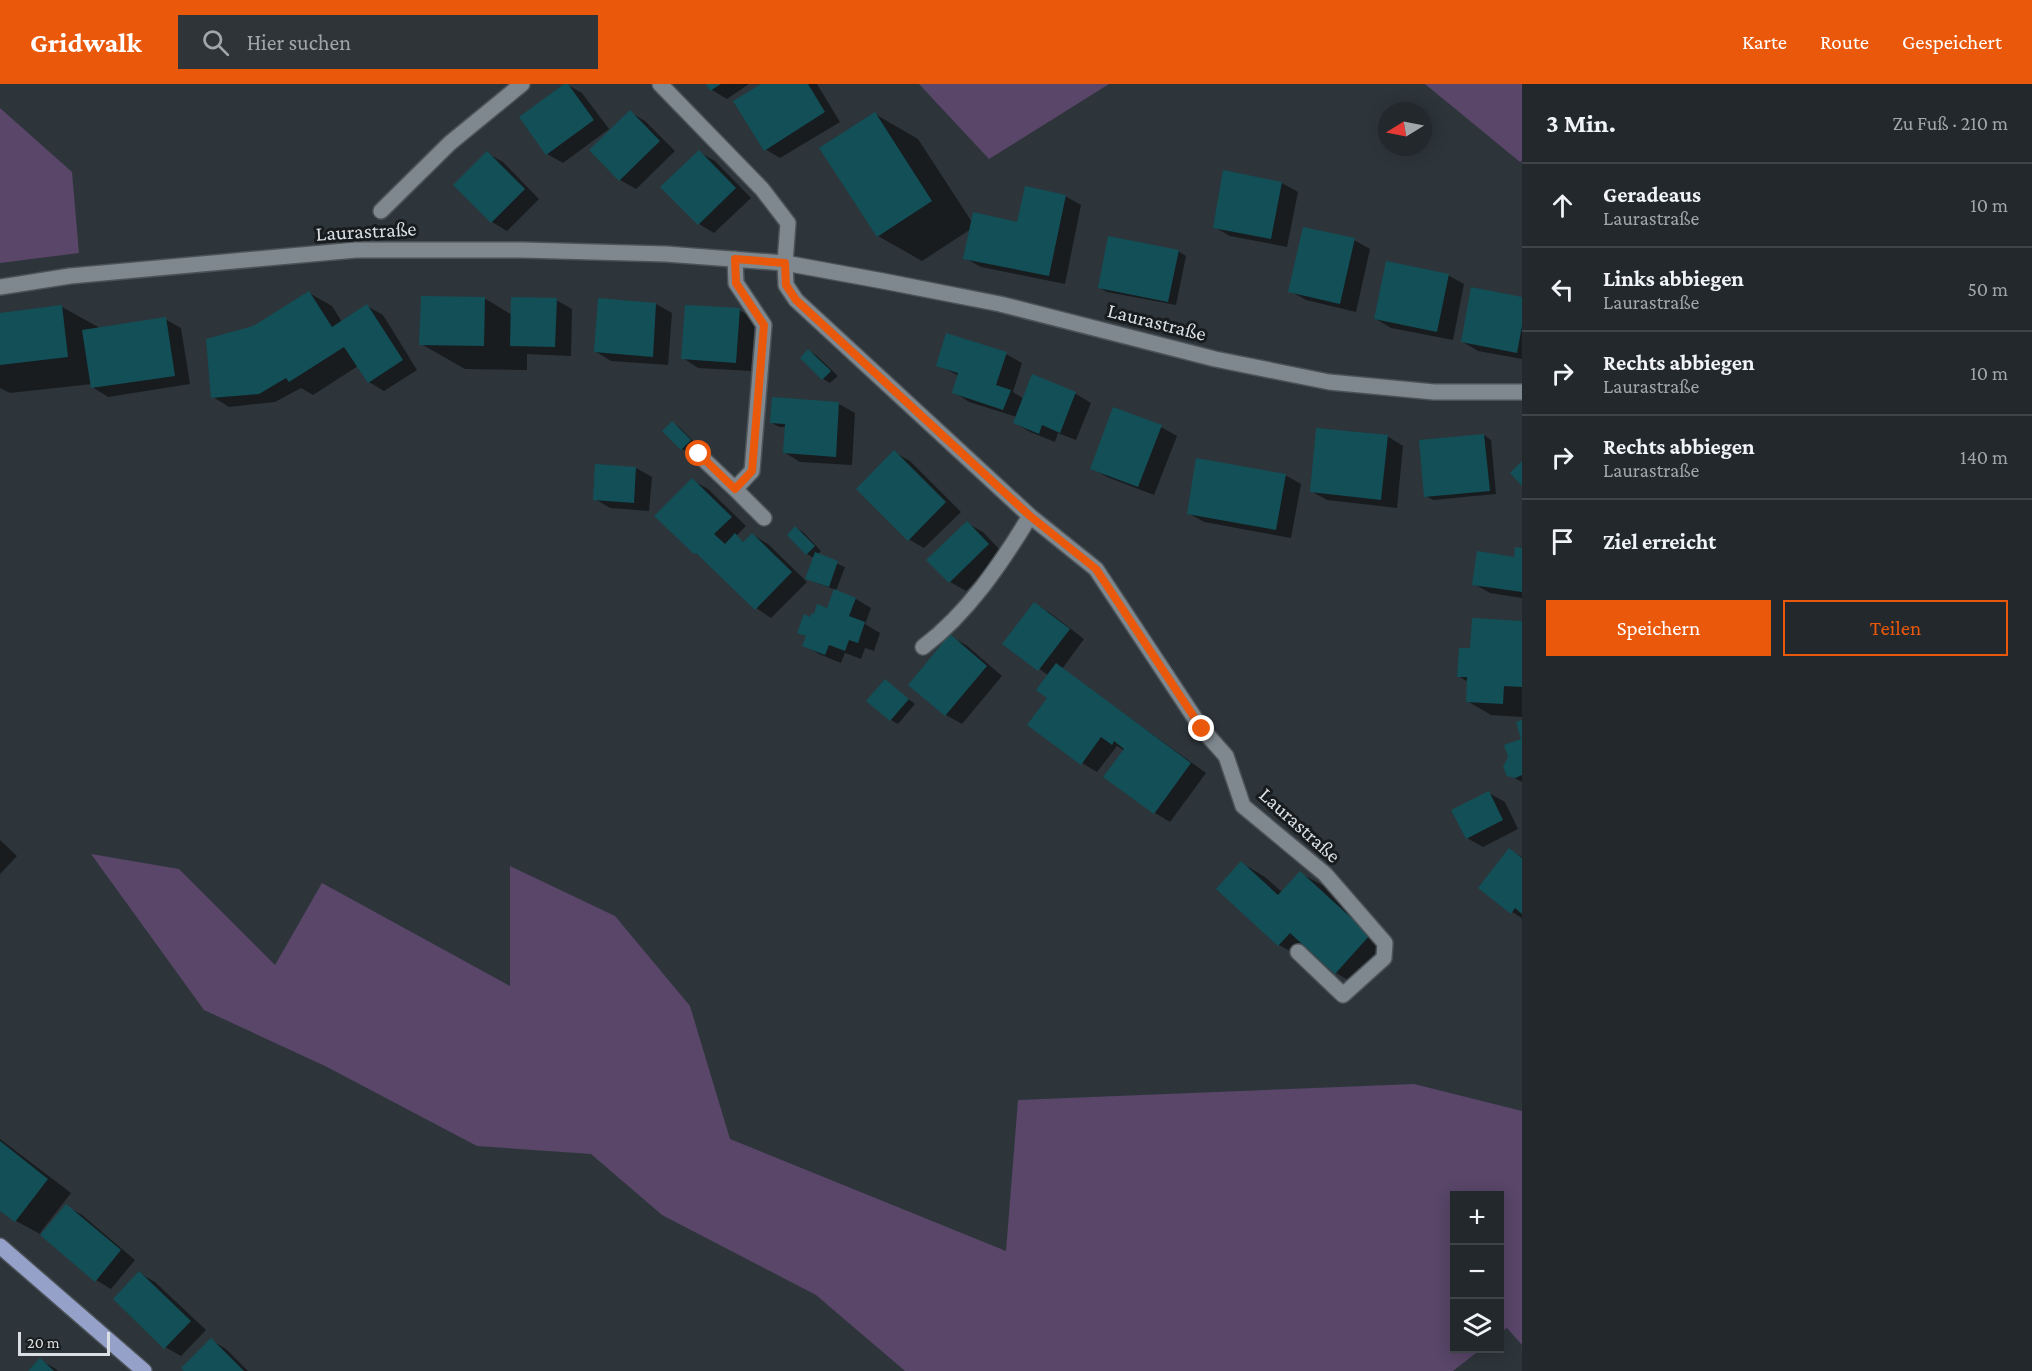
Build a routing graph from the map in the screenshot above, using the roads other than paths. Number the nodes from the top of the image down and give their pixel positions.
1 (522, 84) edge
2 (660, 84) edge
3 (381, 211) dead end
4 (735, 259) junction
5 (785, 263) junction
6 (0, 287) edge
7 (1522, 392) edge
8 (699, 454) dead end
9 (735, 489) junction
10 (1030, 516) junction
11 (764, 518) dead end
12 (923, 647) dead end
13 (1298, 952) dead end
14 (0, 1246) edge
15 (144, 1371) edge

1 - 3 street, Laurastraße
2 - 5 street, Laurastraße
4 - 5 street, Laurastraße
4 - 6 street, Laurastraße
4 - 9 street
5 - 7 street, Laurastraße
5 - 10 street, Laurastraße
8 - 9 street
9 - 11 street
10 - 12 street
10 - 13 street, Laurastraße
14 - 15 main road

